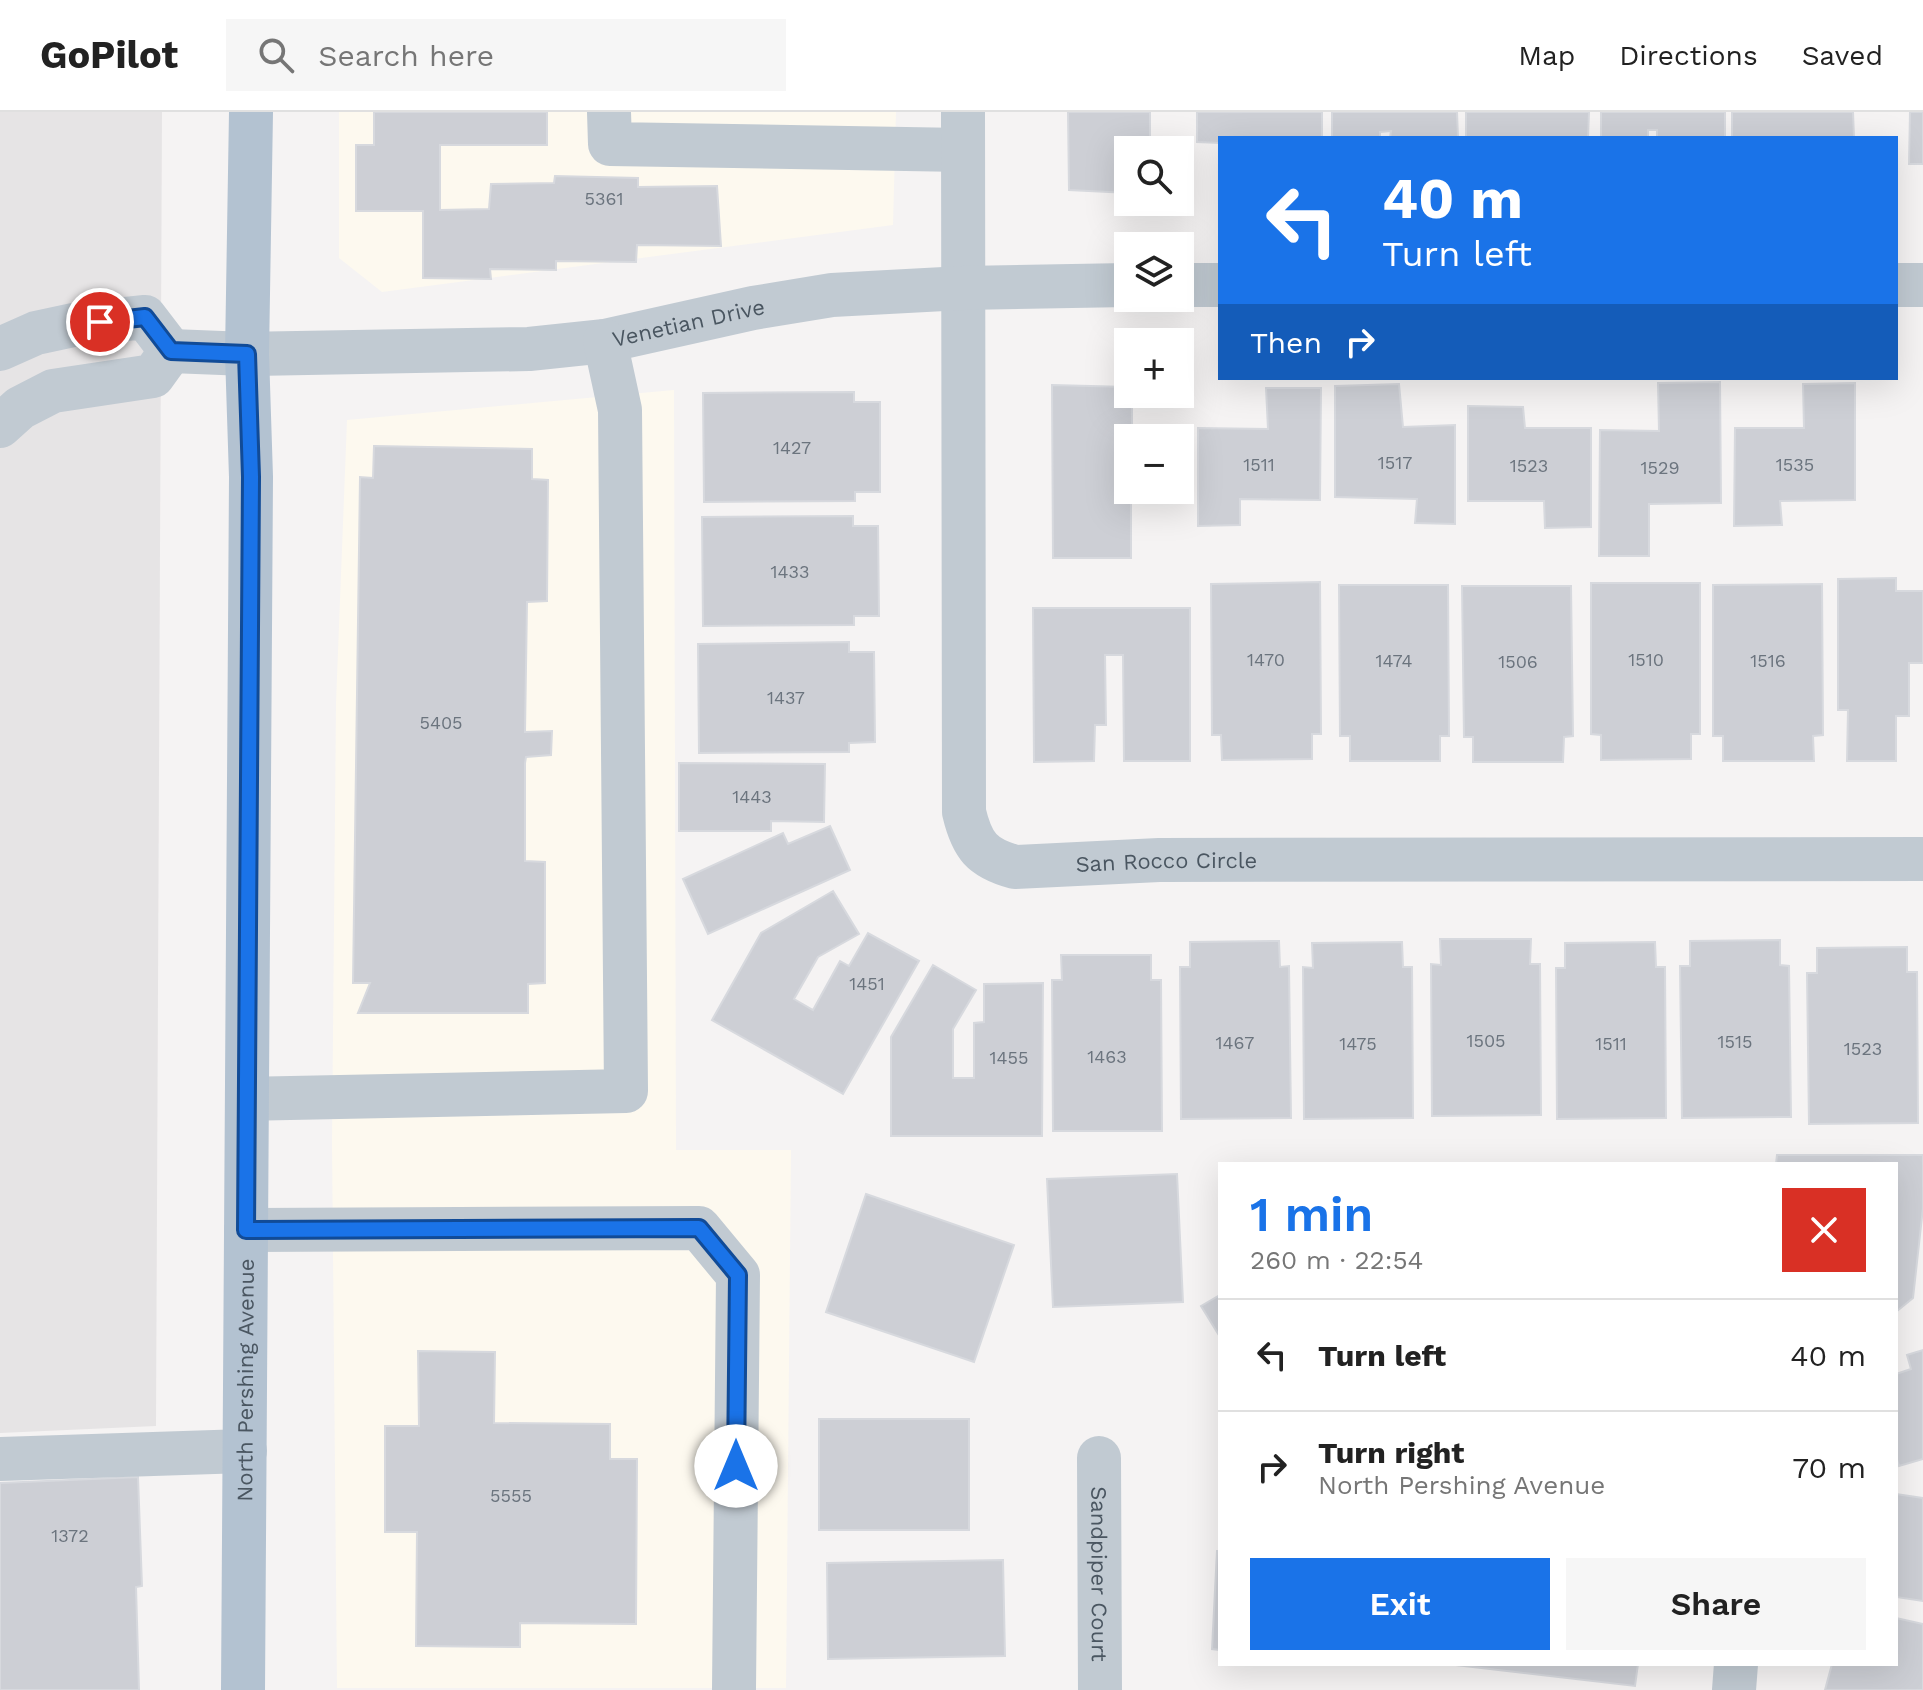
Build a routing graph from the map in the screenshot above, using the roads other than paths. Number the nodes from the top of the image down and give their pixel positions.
1 (251, 112) edge
2 (609, 112) edge
3 (963, 131) edge
4 (1114, 285) edge
5 (1194, 285) edge
6 (1218, 285) edge
7 (1898, 285) edge
8 (1923, 285) edge
9 (963, 288) junction
10 (605, 341) junction
11 (0, 349) edge
12 (171, 351) junction
13 (247, 354) junction
14 (0, 426) edge
15 (1923, 859) edge
16 (247, 1099) junction
17 (246, 1230) junction
18 (245, 1451) junction
19 (1099, 1458) dead end
20 (0, 1459) edge
21 (1736, 1666) edge
22 (243, 1690) edge
23 (734, 1690) edge
24 (1100, 1690) edge
25 (1734, 1690) edge

1 - 13 main road, North Pershing Avenue
2 - 3 street
3 - 9 street, San Rocco Circle
4 - 9 street, Venetian Drive
5 - 6 street
7 - 8 street
9 - 10 street, Venetian Drive
9 - 15 street, San Rocco Circle
10 - 13 street, Venetian Drive
10 - 16 street
11 - 12 street
12 - 13 street, Venetian Drive
12 - 14 street
13 - 16 main road, North Pershing Avenue
16 - 17 main road, North Pershing Avenue
17 - 18 main road, North Pershing Avenue
17 - 23 street
18 - 20 street
18 - 22 main road, North Pershing Avenue
19 - 24 street, Sandpiper Court
21 - 25 street

